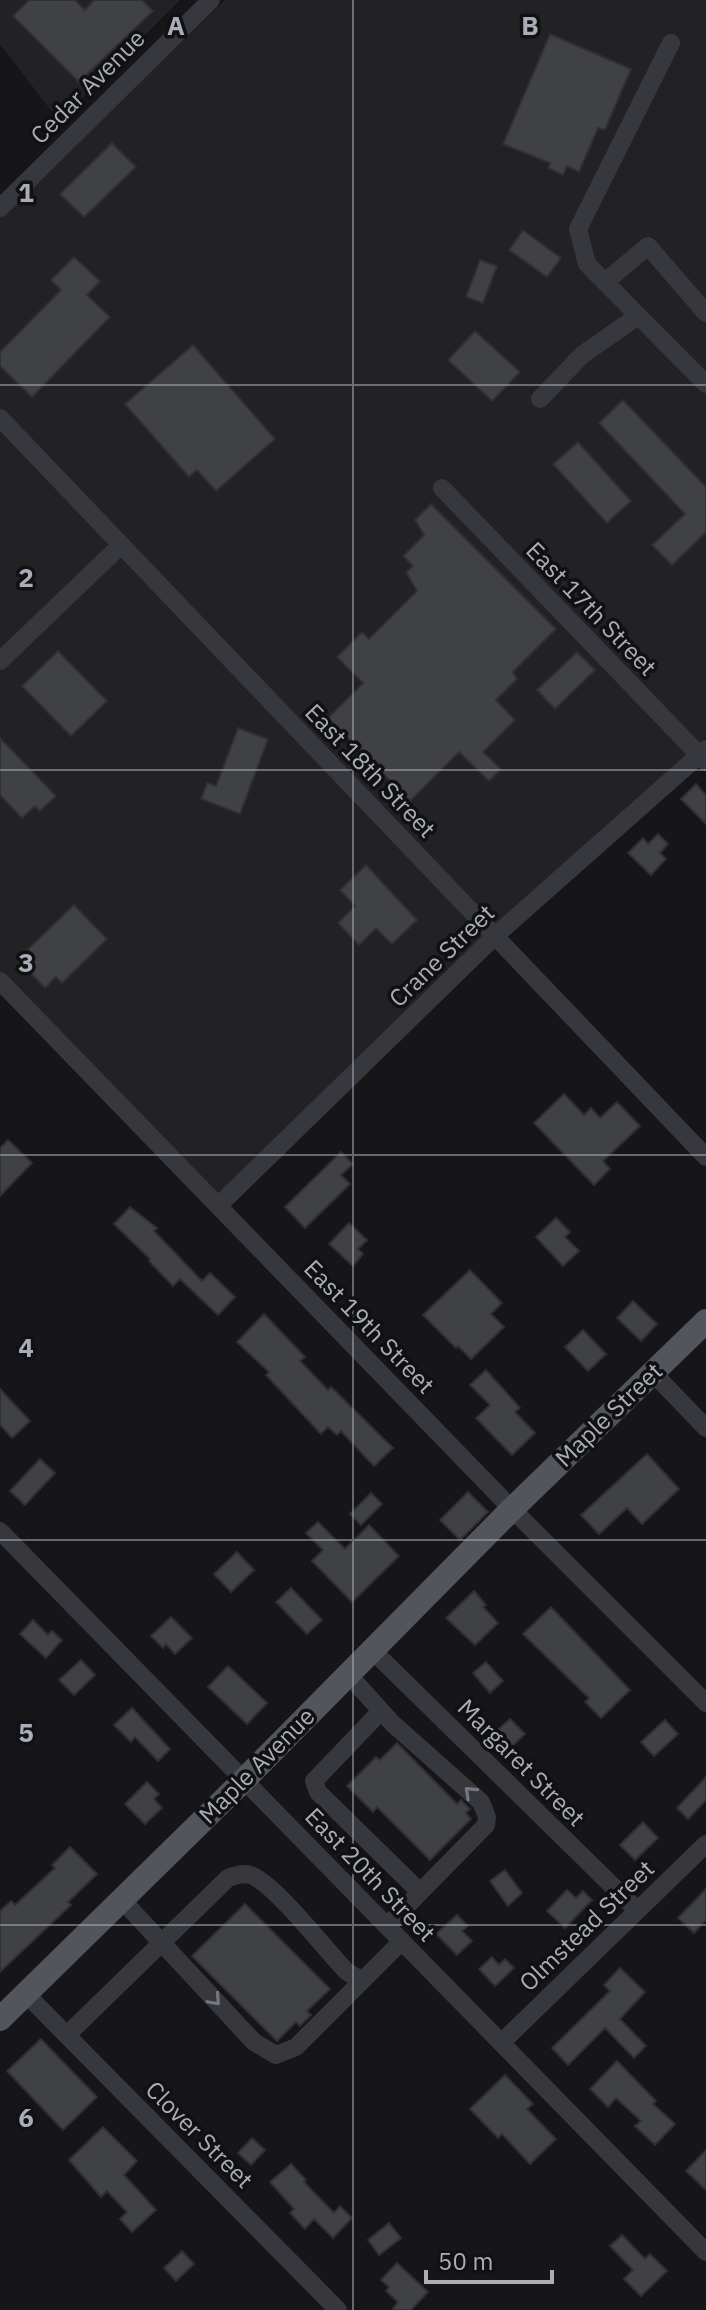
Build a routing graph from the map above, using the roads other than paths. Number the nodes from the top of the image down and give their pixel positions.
1 (211, 0) edge
2 (671, 43) dead end
3 (0, 208) edge
4 (605, 282) junction
5 (706, 313) edge
6 (638, 316) junction
7 (706, 384) edge
8 (540, 399) dead end
9 (0, 418) edge
10 (442, 488) dead end
11 (121, 545) junction
12 (0, 661) edge
13 (704, 756) edge
14 (495, 936) junction
15 (0, 981) edge
16 (706, 1157) edge
17 (219, 1205) junction
18 (706, 1321) edge
19 (653, 1373) junction
20 (706, 1428) edge
21 (512, 1509) junction
22 (0, 1531) edge
23 (372, 1650) junction
24 (348, 1674) junction
25 (706, 1703) edge
26 (387, 1717) junction
27 (244, 1780) junction
28 (706, 1844) edge
29 (420, 1892) junction
30 (122, 1900) junction
31 (637, 1910) junction
32 (387, 1926) junction
33 (402, 1941) junction
34 (163, 1942) junction
35 (362, 1981) junction
36 (26, 1994) junction
37 (0, 2019) edge
38 (67, 2035) junction
39 (501, 2043) junction
40 (706, 2252) edge
41 (338, 2310) edge

1 - 3 street, Cedar Avenue
2 - 4 street
4 - 5 street
4 - 6 street
6 - 7 street
6 - 8 street
9 - 11 street, East 18th Street
10 - 13 street, East 17th Street
11 - 12 street
11 - 14 street, East 18th Street
13 - 14 street, Crane Street
14 - 16 street, East 18th Street
14 - 17 street, Crane Street
15 - 17 street, East 19th Street
17 - 21 street, East 19th Street
18 - 19 main road, Maple Street
19 - 20 street
19 - 21 main road, Maple Street
21 - 23 main road, Maple Avenue
21 - 25 street, East 19th Street
22 - 27 street, East 20th Street
23 - 24 main road, Maple Avenue
23 - 31 street, Margaret Street
24 - 26 street
24 - 27 main road, Maple Avenue
29 -> 26 street
26 - 29 street
27 - 30 main road, Maple Avenue
27 - 32 street, East 20th Street
28 - 31 street, Olmstead Street
29 - 32 street
30 - 34 street
30 - 36 main road, Maple Avenue
31 - 39 street, Olmstead Street
32 - 33 street, East 20th Street
33 - 35 street
33 - 39 street, East 20th Street
34 - 35 street
34 -> 35 street
34 - 38 street
36 - 37 main road, Maple Avenue
36 - 38 street, Clover Street
38 - 41 street, Clover Street
39 - 40 street, East 20th Street

